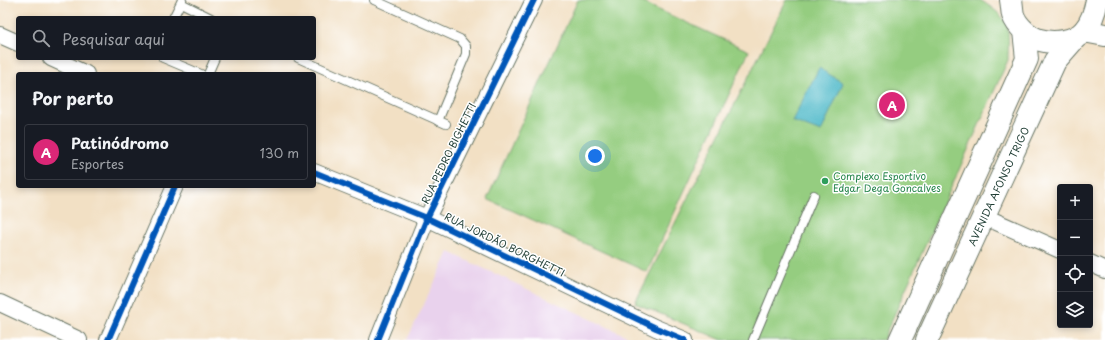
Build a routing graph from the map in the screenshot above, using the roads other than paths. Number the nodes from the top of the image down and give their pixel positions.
1 (374, 0) edge
2 (534, 0) edge
3 (1011, 0) edge
4 (1098, 0) edge
5 (182, 1) edge
6 (1105, 5) edge
7 (174, 16) edge
8 (208, 16) edge
9 (1024, 31) junction
10 (1080, 34) junction
11 (0, 35) edge
12 (1105, 35) edge
13 (16, 42) edge
14 (55, 60) edge
15 (168, 60) edge
16 (214, 60) edge
17 (302, 60) edge
18 (82, 72) edge
19 (196, 72) edge
20 (209, 72) edge
21 (316, 173) edge
22 (174, 188) edge
23 (814, 195) dead end
24 (984, 216) junction
25 (427, 218) junction
26 (1057, 249) edge
27 (1093, 264) edge
28 (1105, 270) edge
29 (0, 303) edge
30 (653, 334) edge
31 (79, 340) edge
32 (108, 340) edge
33 (378, 340) edge
34 (685, 340) edge
35 (753, 340) edge
36 (900, 340) edge
37 (927, 340) edge

1 - 17 lane
2 - 25 street, RUA PEDRO BIGHETTI
3 - 9 main road
4 - 6 main road
4 - 10 main road, AVENIDA AFONSO TRIGO
5 - 7 lane
5 - 8 lane
9 - 10 main road
9 - 36 main road
10 - 12 main road
10 - 24 main road, AVENIDA AFONSO TRIGO
11 - 13 street
14 - 18 street
15 - 19 lane
16 - 20 lane
21 - 25 street, RUA JORDÃO BORGHETTI
22 - 32 street
23 - 35 lane
24 - 26 street
24 - 37 main road, AVENIDA AFONSO TRIGO
25 - 30 street, RUA JORDÃO BORGHETTI
25 - 33 street, RUA PEDRO BIGHETTI
27 - 28 street
29 - 31 street
30 - 34 street, RUA JORDÃO BORGHETTI

